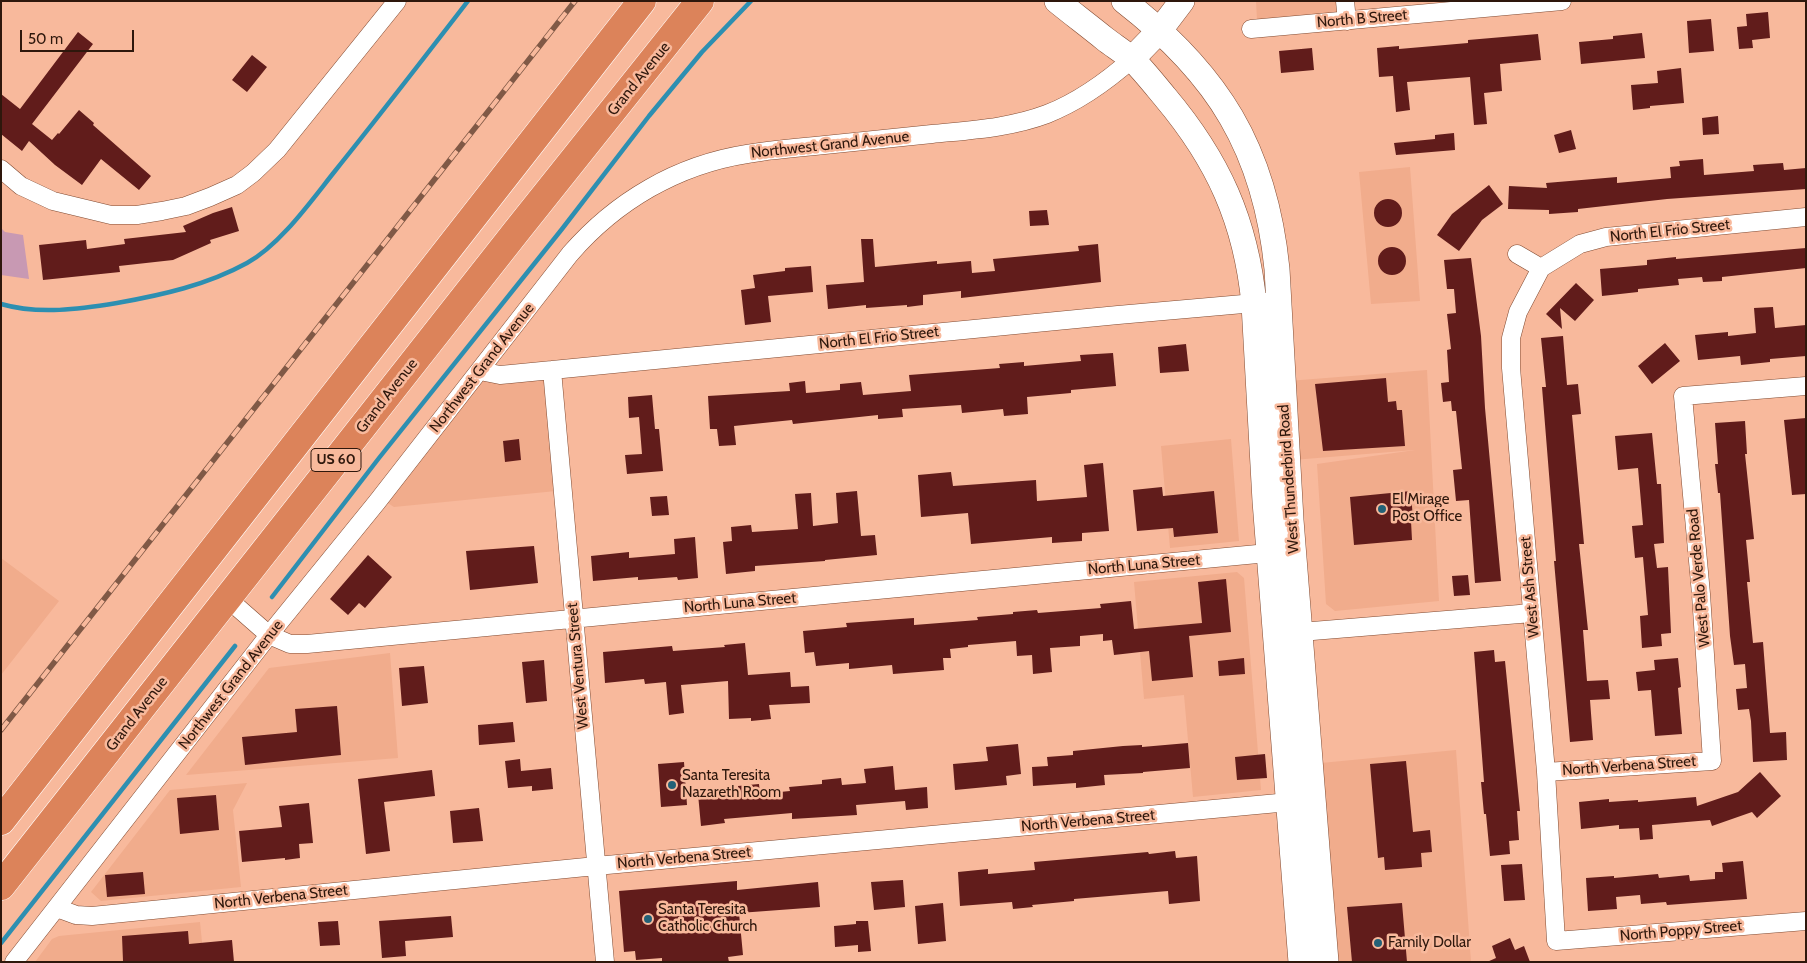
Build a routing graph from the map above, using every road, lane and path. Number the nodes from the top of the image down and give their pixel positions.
1 (397, 1) edge
2 (642, 1) edge
3 (700, 1) edge
4 (1057, 1) edge
5 (1124, 1) edge
6 (1182, 1) edge
7 (1345, 1) edge
8 (1562, 1) edge
9 (1346, 20) junction
10 (1251, 29) dead end
11 (1160, 30) junction
12 (1132, 59) junction
13 (1, 169) edge
14 (1806, 217) edge
15 (1518, 254) dead end
16 (1541, 268) junction
17 (1278, 301) junction
18 (1254, 304) junction
19 (552, 370) junction
20 (480, 371) junction
21 (1806, 386) edge
22 (1268, 553) junction
23 (228, 599) junction
24 (1532, 613) junction
25 (573, 619) junction
26 (1300, 632) junction
27 (1275, 634) junction
28 (269, 635) junction
29 (1712, 761) joint
30 (1546, 772) junction
31 (1313, 800) junction
32 (1289, 802) junction
33 (1, 821) edge
34 (596, 866) junction
35 (1, 886) edge
36 (57, 908) junction
37 (1806, 921) edge
38 (1556, 941) joint
39 (14, 962) edge
40 (605, 962) edge
41 (1301, 962) edge
42 (1326, 962) edge

1 - 13 street
2 - 33 highway, US 60
3 - 23 highway, Grand Avenue / US 60
4 - 12 main road, West Thunderbird Road
5 - 11 main road, West Thunderbird Road
6 - 11 main road
7 - 9 street
8 - 9 street, North B Street
9 - 10 street, North B Street
11 - 12 main road
11 - 17 main road, West Thunderbird Road
12 - 18 main road, West Thunderbird Road
12 - 20 street, Northwest Grand Avenue
14 - 16 street, North El Frio Street
15 - 16 street
16 - 24 street, West Ash Street
17 - 18 street, North El Frio Street
17 - 26 main road, West Thunderbird Road
18 - 19 street, North El Frio Street
18 - 22 main road, West Thunderbird Road
19 - 20 street, North El Frio Street
19 - 25 street, West Ventura Street
20 - 28 street, Northwest Grand Avenue
21 - 29 street, West Palo Verde Road
22 - 25 street, North Luna Street
22 - 27 main road, West Thunderbird Road
23 - 28 street, North Luna Street
23 - 35 highway, Grand Avenue / US 60
24 - 26 street
24 - 30 street, West Ash Street
25 - 28 street, North Luna Street
25 - 34 street, West Ventura Street
26 - 27 street
26 - 31 main road, West Thunderbird Road
27 - 32 main road, West Thunderbird Road
28 - 36 street, Northwest Grand Avenue
29 - 30 street, North Verbena Street
30 - 38 street, West Ash Street
31 - 32 street, North Verbena Street
31 - 42 main road, West Thunderbird Road
32 - 34 street, North Verbena Street
32 - 41 main road, West Thunderbird Road
34 - 36 street, North Verbena Street
34 - 40 street, West Ventura Street
36 - 39 street, Northwest Grand Avenue
37 - 38 street, North Poppy Street

